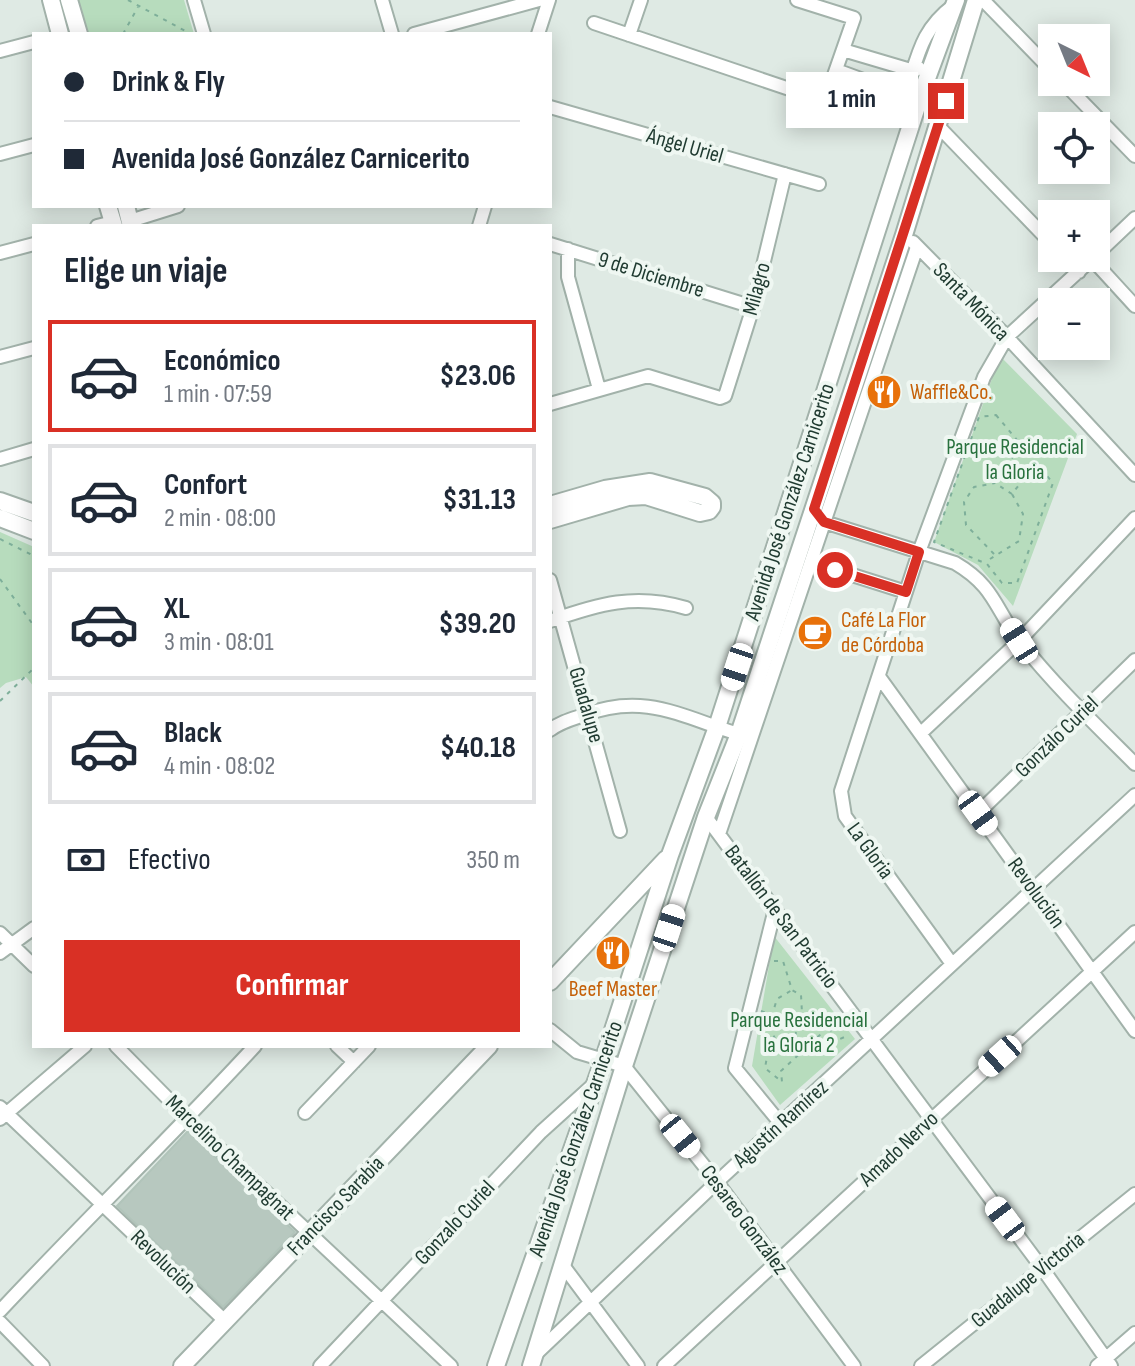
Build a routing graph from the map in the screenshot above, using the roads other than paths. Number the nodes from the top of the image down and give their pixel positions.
1 (51, 0) edge
2 (69, 0) edge
3 (194, 0) edge
4 (382, 0) edge
5 (539, 0) edge
6 (549, 0) edge
7 (641, 0) edge
8 (797, 0) edge
9 (976, 0) edge
10 (983, 0) edge
11 (955, 3) edge
12 (594, 23) dead end
13 (59, 32) edge
14 (78, 32) edge
15 (203, 32) edge
16 (391, 32) edge
17 (421, 32) edge
18 (539, 32) edge
19 (629, 35) junction
20 (32, 43) edge
21 (843, 50) junction
22 (0, 51) edge
23 (1038, 57) edge
24 (932, 61) junction
25 (836, 70) junction
26 (914, 71) junction
27 (1077, 96) edge
28 (912, 98) junction
29 (552, 108) edge
30 (939, 127) junction
31 (32, 146) edge
32 (0, 154) edge
33 (1135, 156) edge
34 (785, 174) junction
35 (819, 184) dead end
36 (169, 208) edge
37 (1135, 218) edge
38 (117, 219) edge
39 (1038, 230) edge
40 (904, 235) junction
41 (1110, 242) edge
42 (32, 245) edge
43 (552, 245) edge
44 (917, 247) junction
45 (568, 249) junction
46 (0, 253) edge
47 (1079, 272) edge
48 (1106, 272) edge
49 (1135, 306) edge
50 (753, 307) junction
51 (1007, 337) junction
52 (32, 349) edge
53 (0, 357) edge
54 (599, 389) junction
55 (552, 403) edge
56 (32, 450) edge
57 (0, 459) edge
58 (1135, 475) edge
59 (0, 501) edge
60 (552, 504) edge
61 (32, 512) edge
62 (819, 516) junction
63 (0, 518) edge
64 (1135, 518) edge
65 (552, 519) edge
66 (32, 530) edge
67 (919, 552) junction
68 (811, 562) junction
69 (906, 592) junction
70 (552, 596) edge
71 (686, 608) dead end
72 (555, 619) edge
73 (1019, 641) junction
74 (1135, 660) edge
75 (880, 678) junction
76 (589, 713) junction
77 (1083, 713) junction
78 (717, 727) junction
79 (552, 729) edge
80 (921, 733) junction
81 (746, 736) junction
82 (1135, 764) edge
83 (1135, 795) edge
84 (978, 813) junction
85 (706, 817) junction
86 (620, 831) dead end
87 (719, 834) junction
88 (670, 855) junction
89 (1034, 890) junction
90 (775, 909) junction
91 (32, 929) edge
92 (1135, 932) edge
93 (0, 933) edge
94 (11, 944) junction
95 (0, 953) edge
96 (32, 964) edge
97 (952, 964) junction
98 (1092, 971) junction
99 (552, 980) edge
100 (1135, 1031) edge
101 (552, 1032) edge
102 (872, 1040) junction
103 (83, 1048) edge
104 (118, 1048) edge
105 (253, 1048) edge
106 (339, 1048) edge
107 (367, 1048) edge
108 (487, 1048) edge
109 (603, 1061) junction
110 (354, 1062) junction
111 (624, 1066) junction
112 (594, 1084) junction
113 (2, 1113) edge
114 (305, 1113) dead end
115 (188, 1119) junction
116 (930, 1120) junction
117 (781, 1124) junction
118 (717, 1182) junction
119 (1135, 1194) edge
120 (102, 1202) junction
121 (310, 1233) junction
122 (777, 1261) junction
123 (562, 1264) junction
124 (1042, 1268) junction
125 (381, 1301) junction
126 (590, 1303) junction
127 (0, 1311) edge
128 (225, 1321) junction
129 (0, 1322) edge
130 (1135, 1333) edge
131 (532, 1361) edge
132 (1105, 1364) edge
133 (43, 1366) edge
134 (182, 1366) edge
135 (320, 1366) edge
136 (451, 1366) edge
137 (496, 1366) edge
138 (638, 1366) edge
139 (664, 1366) edge
140 (854, 1366) edge
141 (921, 1366) edge

1 - 13 street
2 - 14 street
3 - 15 street
4 - 16 street
5 - 17 street
6 - 18 street
7 - 19 street
8 - 21 street
9 - 30 street, Avenida José González Carnicerito
10 - 23 street
11 - 24 street, Avenida José González Carnicerito
11 - 26 street
12 - 19 street
19 - 25 street
20 - 22 street
21 - 25 street
21 - 26 street
24 - 26 street
24 - 28 street, Avenida José González Carnicerito
25 - 28 street
26 - 28 street
27 - 33 street
28 - 78 street, Avenida José González Carnicerito
29 - 34 street, Ángel Uriel
30 - 39 street
30 - 40 street, Avenida José González Carnicerito
31 - 32 street
34 - 35 street, Ángel Uriel
34 - 50 street, Milagro
36 - 38 street
37 - 41 street
40 - 44 street, Santa Mónica
40 - 62 street, Avenida José González Carnicerito
42 - 46 street
43 - 45 street, 9 de Diciembre
44 - 51 street, Santa Mónica
44 - 62 street
45 - 50 street, 9 de Diciembre
45 - 54 street
47 - 51 street
48 - 49 street
50 - 54 street, Milagro
51 - 58 street, Santa Mónica
51 - 67 street
52 - 53 street
54 - 55 street
56 - 57 street
59 - 61 street
60 - 65 street
62 - 67 street
62 - 68 street
62 - 81 street, Avenida José González Carnicerito
63 - 66 street
64 - 73 street
67 - 69 street
67 - 73 street
68 - 69 street
68 - 81 street
69 - 75 street
70 - 72 street, Guadalupe
71 - 72 street
72 - 76 street, Guadalupe
73 - 77 street
73 - 80 street
74 - 77 street, Gonzálo Curiel
75 - 80 street, Revolución
75 - 97 street, La Gloria
76 - 78 street
76 - 79 street
76 - 86 street, Guadalupe
77 - 82 street
77 - 84 street, Gonzálo Curiel
78 - 81 street
78 - 88 street, Avenida José González Carnicerito
80 - 84 street, Revolución
81 - 85 street, Avenida José González Carnicerito
81 - 87 street
83 - 89 street, Agustín Ramírez
84 - 89 street, Revolución
85 - 87 street, Batallón de San Patricio
85 - 111 street, Avenida José González Carnicerito
87 - 90 street, Batallón de San Patricio
88 - 99 street
88 - 109 street, Avenida José González Carnicerito
89 - 97 street, Agustín Ramírez
89 - 98 street, Revolución
90 - 102 street, Batallón de San Patricio
90 - 117 street
91 - 94 street
92 - 98 street, Amado Nervo
93 - 94 street
94 - 95 street
94 - 96 street
97 - 102 street, Agustín Ramírez
98 - 100 street, Revolución
98 - 116 street, Amado Nervo
101 - 109 street
102 - 116 street, Batallón de San Patricio
102 - 117 street, Agustín Ramírez
103 - 113 street
104 - 115 street, Marcelino Champagnat
105 - 115 street
106 - 110 street
107 - 110 street
108 - 121 street, Francisco Sarabia
109 - 111 street
109 - 112 street, Avenida José González Carnicerito
110 - 114 street
111 - 118 street, Cesareo González
111 - 123 street, Avenida José González Carnicerito
112 - 125 street, Gonzalo Curiel
112 - 137 street, Avenida José González Carnicerito
113 - 120 street, Revolución
115 - 120 street
115 - 121 street, Marcelino Champagnat
116 - 122 street, Amado Nervo
116 - 124 street, Batallón de San Patricio
117 - 118 street, Agustín Ramírez
118 - 122 street, Cesareo González
118 - 126 street, Agustín Ramírez
119 - 124 street, Guadalupe Victoria
120 - 127 street
120 - 128 street, Revolución
121 - 125 street, Marcelino Champagnat
121 - 128 street, Francisco Sarabia
122 - 139 street, Amado Nervo
122 - 140 street, Cesareo González
123 - 126 street
123 - 131 street, Avenida José González Carnicerito
124 - 132 street, Batallón de San Patricio
124 - 141 street, Guadalupe Victoria
125 - 135 street, Gonzalo Curiel
125 - 136 street, Marcelino Champagnat
126 - 131 street, Agustín Ramírez
126 - 138 street
128 - 134 street, Francisco Sarabia
129 - 133 street
130 - 132 street

